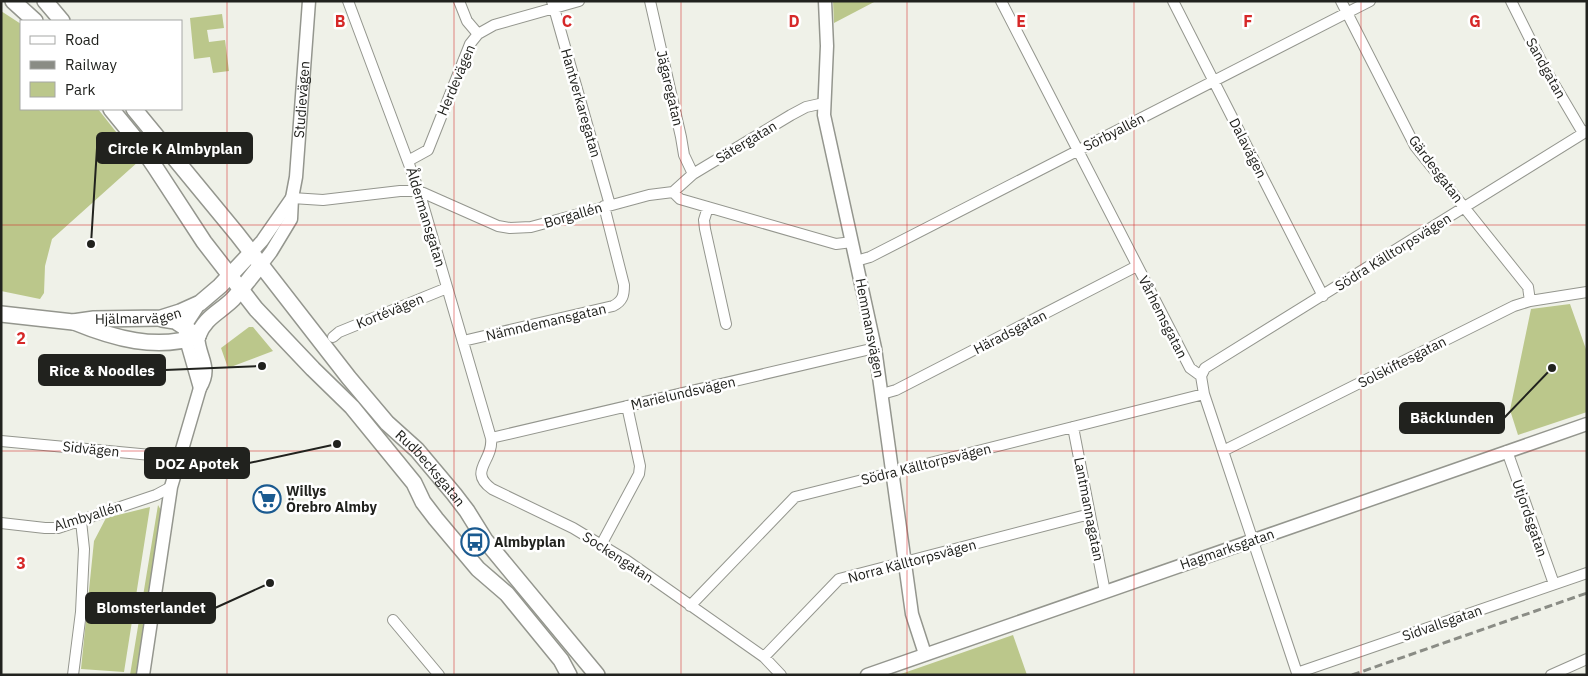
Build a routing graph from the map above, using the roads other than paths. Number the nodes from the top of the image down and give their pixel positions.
1 (13, 1) edge
2 (45, 1) edge
3 (309, 1) edge
4 (348, 1) edge
5 (459, 1) edge
6 (579, 1) edge
7 (650, 1) edge
8 (825, 1) edge
9 (1002, 1) edge
10 (1173, 1) edge
11 (1341, 1) edge
12 (1370, 1) edge
13 (1510, 1) edge
14 (553, 5) edge
15 (1347, 13) junction
16 (34, 20) edge
17 (61, 20) edge
18 (478, 34) junction
19 (1214, 81) junction
20 (824, 103) junction
21 (112, 110) edge
22 (135, 110) edge
23 (1585, 132) edge
24 (1078, 150) junction
25 (408, 161) junction
26 (692, 174) junction
27 (420, 191) junction
28 (673, 192) junction
29 (292, 198) junction
30 (607, 205) junction
31 (708, 207) junction
32 (1465, 208) junction
33 (852, 242) junction
34 (256, 259) junction
35 (856, 261) junction
36 (1137, 266) junction
37 (230, 276) junction
38 (448, 288) junction
39 (241, 289) junction
40 (1587, 292) edge
41 (1323, 296) junction
42 (1530, 301) junction
43 (200, 303) junction
44 (1, 314) edge
45 (161, 318) junction
46 (73, 322) junction
47 (726, 324) dead end
48 (189, 334) junction
49 (333, 337) dead end
50 (463, 341) junction
51 (876, 348) junction
52 (1201, 376) junction
53 (882, 394) junction
54 (1204, 394) junction
55 (627, 406) junction
56 (1587, 424) edge
57 (1073, 427) junction
58 (491, 438) junction
59 (1, 441) edge
60 (1223, 451) junction
61 (1507, 452) junction
62 (179, 463) junction
63 (892, 472) junction
64 (171, 487) junction
65 (1090, 514) junction
66 (81, 521) junction
67 (1, 523) edge
68 (1253, 540) junction
69 (601, 545) junction
70 (905, 562) junction
71 (1587, 573) edge
72 (1554, 584) junction
73 (1105, 592) junction
74 (690, 606) junction
75 (393, 620) dead end
76 (925, 654) junction
77 (764, 657) junction
78 (1587, 659) edge
79 (73, 675) edge
80 (144, 675) edge
81 (439, 675) edge
82 (569, 675) edge
83 (597, 675) edge
84 (781, 675) edge
85 (867, 675) edge
86 (1551, 675) edge

1 - 16 main road
2 - 17 main road
3 - 29 street, Studievägen
4 - 25 street, Åldermansgatan
5 - 18 street
6 - 14 street, Herdevägen
7 - 26 street, Jägaregatan
8 - 20 street, Hemmansvägen
9 - 24 street, Vårhemsgatan
10 - 19 street, Dalavägen
11 - 15 street, Gärdesgatan
12 - 15 street, Sörbyallén
13 - 23 street, Sandgatan
14 - 18 street, Herdevägen
14 - 30 street, Hantverkaregatan
15 - 19 street, Sörbyallén
15 - 32 street, Gärdesgatan
18 - 25 street, Herdevägen
19 - 24 street, Sörbyallén
19 - 41 street, Dalavägen
20 - 26 street, Sätergatan
20 - 33 street, Hemmansvägen
21 - 37 main road, Rudbecksgatan
22 - 34 main road, Rudbecksgatan
23 - 32 street, Södra Källtorpsvägen
24 - 35 street, Sörbyallén
24 - 36 street, Vårhemsgatan
25 - 27 street, Åldermansgatan
26 - 28 street, Sätergatan
27 - 29 street, Borgallén
27 - 30 street, Borgallén
27 - 38 street, Åldermansgatan
28 - 30 street, Borgallén
28 - 31 street
29 - 34 street, Studievägen
30 - 50 street, Nämndemansgatan
31 - 33 street
31 - 47 street
32 - 41 street, Södra Källtorpsvägen
32 - 42 street, Gärdesgatan
33 - 35 street, Hemmansvägen
34 - 37 main road, Hjälmarvägen
34 - 39 main road, Studievägen
34 - 83 main road, Rudbecksgatan
35 - 51 street, Hemmansvägen
36 - 52 street, Vårhemsgatan
36 - 53 street, Häradsgatan
37 - 39 main road, Rudbecksgatan
37 - 43 main road, Hjälmarvägen
38 - 49 street, Kortévägen
38 - 50 street, Åldermansgatan
39 - 48 main road, Studievägen
39 - 82 main road, Rudbecksgatan
40 - 42 street, Solskiftesgatan
41 - 52 street, Södra Källtorpsvägen
42 - 60 street, Solskiftesgatan
43 - 45 main road, Hjälmarvägen
43 - 48 street
44 - 46 main road, Hjälmarvägen
45 - 46 main road, Hjälmarvägen
45 - 48 main road
46 - 48 main road, Hjälmarvägen
48 - 62 street
50 - 58 street, Åldermansgatan
51 - 53 street, Hemmansvägen
51 - 55 street, Marielundsvägen
52 - 54 street
53 - 63 street, Hemmansvägen
54 - 57 street, Södra Källtorpsvägen
54 - 60 street
55 - 58 street, Marielundsvägen
55 - 69 street
56 - 61 street, Hagmarksgatan
57 - 63 street, Södra Källtorpsvägen
57 - 65 street, Lantmannagatan
58 - 69 street, Sockengatan
59 - 62 street, Sidvägen
60 - 68 street
61 - 68 street, Hagmarksgatan
61 - 72 street, Utjordsgatan
62 - 64 street
63 - 70 street, Hemmansvägen
63 - 74 street, Södra Källtorpsvägen
64 - 66 street, Almbyallén
64 - 80 street
65 - 70 street, Norra Källtorpsvägen
65 - 73 street, Lantmannagatan
66 - 67 street, Almbyallén
66 - 79 street
68 - 72 street, Sidvallsgatan
68 - 73 street, Hagmarksgatan
69 - 74 street, Sockengatan
70 - 76 street, Hemmansvägen
70 - 77 street, Norra Källtorpsvägen
71 - 72 street, Sidvallsgatan
73 - 76 street, Hagmarksgatan
74 - 77 street, Sockengatan
75 - 81 street
76 - 85 street, Hagmarksgatan
77 - 84 street, Sockengatan
78 - 86 street

